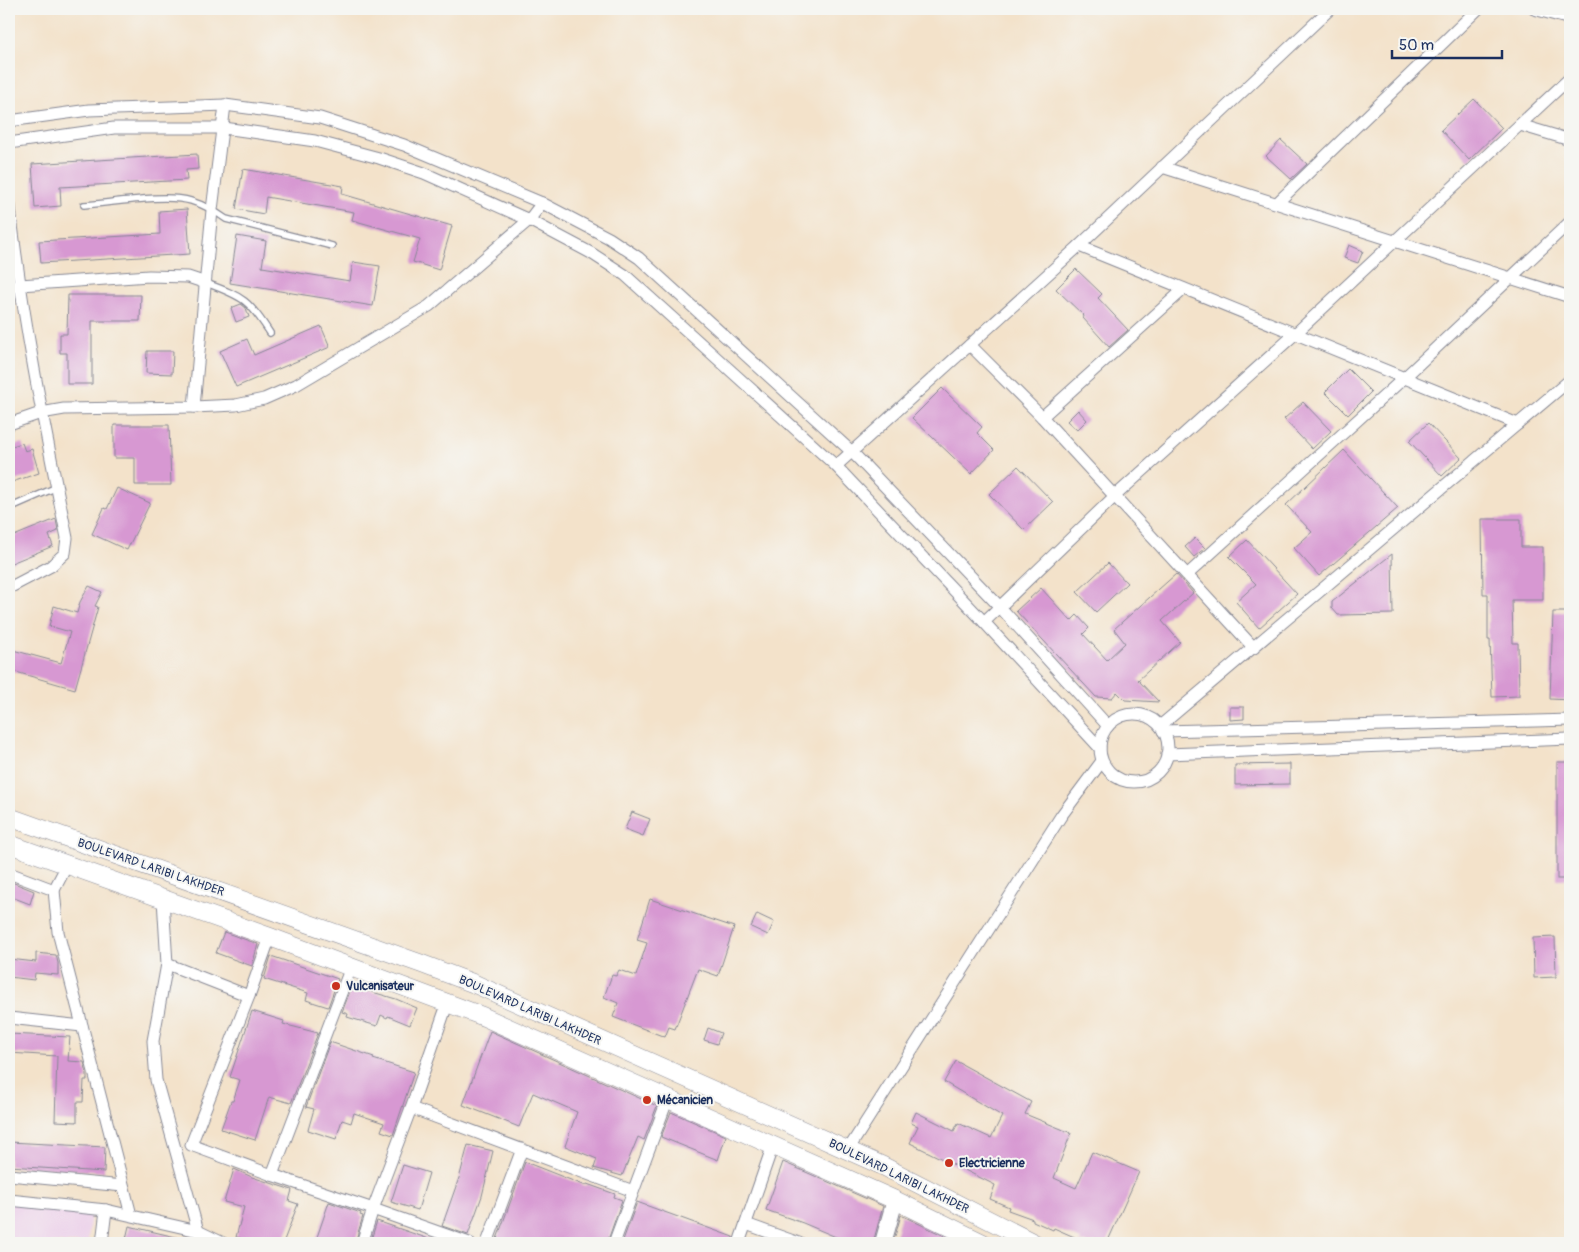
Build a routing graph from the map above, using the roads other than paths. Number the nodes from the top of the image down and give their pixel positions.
1 (1330, 9) edge
2 (1478, 9) edge
3 (1534, 9) edge
4 (1570, 19) edge
5 (1570, 78) edge
6 (226, 105) junction
7 (9, 121) edge
8 (1520, 125) junction
9 (224, 128) junction
10 (1570, 140) edge
11 (9, 143) edge
12 (1162, 166) junction
13 (9, 198) edge
14 (542, 203) junction
15 (1277, 203) junction
16 (84, 205) dead end
17 (212, 210) junction
18 (529, 220) junction
19 (1570, 222) edge
20 (10, 230) edge
21 (1394, 241) junction
22 (332, 246) dead end
23 (1079, 246) junction
24 (1509, 278) junction
25 (206, 283) junction
26 (20, 285) junction
27 (9, 288) edge
28 (1184, 289) junction
29 (1570, 298) edge
30 (270, 333) dead end
31 (1295, 334) junction
32 (970, 345) junction
33 (1404, 378) junction
34 (1570, 380) edge
35 (194, 407) junction
36 (41, 412) junction
37 (1042, 417) junction
38 (9, 424) edge
39 (1518, 424) junction
40 (852, 452) junction
41 (836, 466) junction
42 (57, 487) junction
43 (1115, 496) junction
44 (9, 508) edge
45 (1188, 574) junction
46 (9, 588) edge
47 (1000, 607) junction
48 (984, 622) junction
49 (1254, 648) junction
50 (1570, 720) edge
51 (1108, 726) junction
52 (1162, 729) junction
53 (1570, 739) edge
54 (1100, 748) junction
55 (1167, 754) junction
56 (1102, 761) junction
57 (9, 817) edge
58 (9, 844) edge
59 (67, 865) junction
60 (9, 873) edge
61 (54, 890) junction
62 (163, 899) junction
63 (270, 937) junction
64 (167, 964) junction
65 (351, 967) junction
66 (249, 996) junction
67 (448, 1002) junction
68 (9, 1018) edge
69 (82, 1026) junction
70 (668, 1098) junction
71 (411, 1108) junction
72 (773, 1145) junction
73 (522, 1149) junction
74 (848, 1150) junction
75 (272, 1175) junction
76 (9, 1176) edge
77 (904, 1176) junction
78 (123, 1186) junction
79 (633, 1191) junction
80 (9, 1200) edge
81 (895, 1200) junction
82 (373, 1209) junction
83 (106, 1210) junction
84 (131, 1215) junction
85 (746, 1224) junction
86 (198, 1230) junction
87 (102, 1243) edge
88 (223, 1243) edge
89 (362, 1243) edge
90 (469, 1243) edge
91 (487, 1243) edge
92 (614, 1243) edge
93 (739, 1243) edge
94 (799, 1243) edge
95 (883, 1243) edge
96 (983, 1243) edge
97 (1034, 1243) edge

1 - 12 street
2 - 15 street
3 - 4 street
5 - 8 street
6 - 7 street
6 - 9 street
6 - 14 street
8 - 10 street
8 - 21 street
9 - 11 street
9 - 17 street
9 - 18 street
12 - 15 street
12 - 23 street
13 - 20 street
14 - 18 street
14 - 40 street
15 - 21 street
16 - 17 lane
17 - 22 lane
17 - 25 street
18 - 35 street
18 - 41 street
19 - 24 street
20 - 26 street
21 - 24 street
21 - 31 street
23 - 28 street
23 - 32 street
24 - 29 street
24 - 33 street
25 - 26 street
25 - 30 lane
25 - 35 street
26 - 27 street
26 - 36 street
28 - 31 street
28 - 37 street
31 - 33 street
31 - 43 street
32 - 37 street
32 - 40 street
33 - 39 street
33 - 45 street
34 - 39 street
35 - 36 street
36 - 38 street
36 - 42 street
37 - 43 street
39 - 49 street
40 - 41 street
40 - 47 street
41 - 48 street
42 - 44 lane
42 - 46 street
43 - 45 street
43 - 47 street
45 - 49 street
47 - 48 street
47 - 51 street
48 - 54 street
49 - 52 street
50 - 52 street
51 - 52 street
51 - 54 street
52 - 55 street
53 - 55 street
54 - 56 street
55 - 56 street
56 - 74 street
57 - 74 main road, BOULEVARD LARIBI LAKHDER
58 - 59 main road, BOULEVARD LARIBI LAKHDER
59 - 61 street
59 - 62 main road, BOULEVARD LARIBI LAKHDER
60 - 61 street
61 - 69 street
62 - 63 main road, BOULEVARD LARIBI LAKHDER
62 - 64 street
63 - 65 main road, BOULEVARD LARIBI LAKHDER
63 - 66 street
64 - 66 street
64 - 86 street
65 - 67 main road, BOULEVARD LARIBI LAKHDER
65 - 75 street
66 - 75 street
67 - 70 main road, BOULEVARD LARIBI LAKHDER
67 - 71 street
68 - 69 street
69 - 78 street
70 - 72 main road, BOULEVARD LARIBI LAKHDER
70 - 79 street
71 - 73 street
71 - 82 street
72 - 81 main road, BOULEVARD LARIBI LAKHDER
72 - 85 street
73 - 79 street
73 - 91 street
74 - 77 main road, BOULEVARD LARIBI LAKHDER
75 - 82 street
76 - 78 street
77 - 81 main road
77 - 97 main road, BOULEVARD LARIBI LAKHDER
78 - 84 street
79 - 92 street
80 - 83 street
81 - 95 street
81 - 96 main road, BOULEVARD LARIBI LAKHDER
82 - 89 street
82 - 90 street
83 - 84 street
83 - 87 street
84 - 86 street
85 - 93 street
85 - 94 street
86 - 88 street

